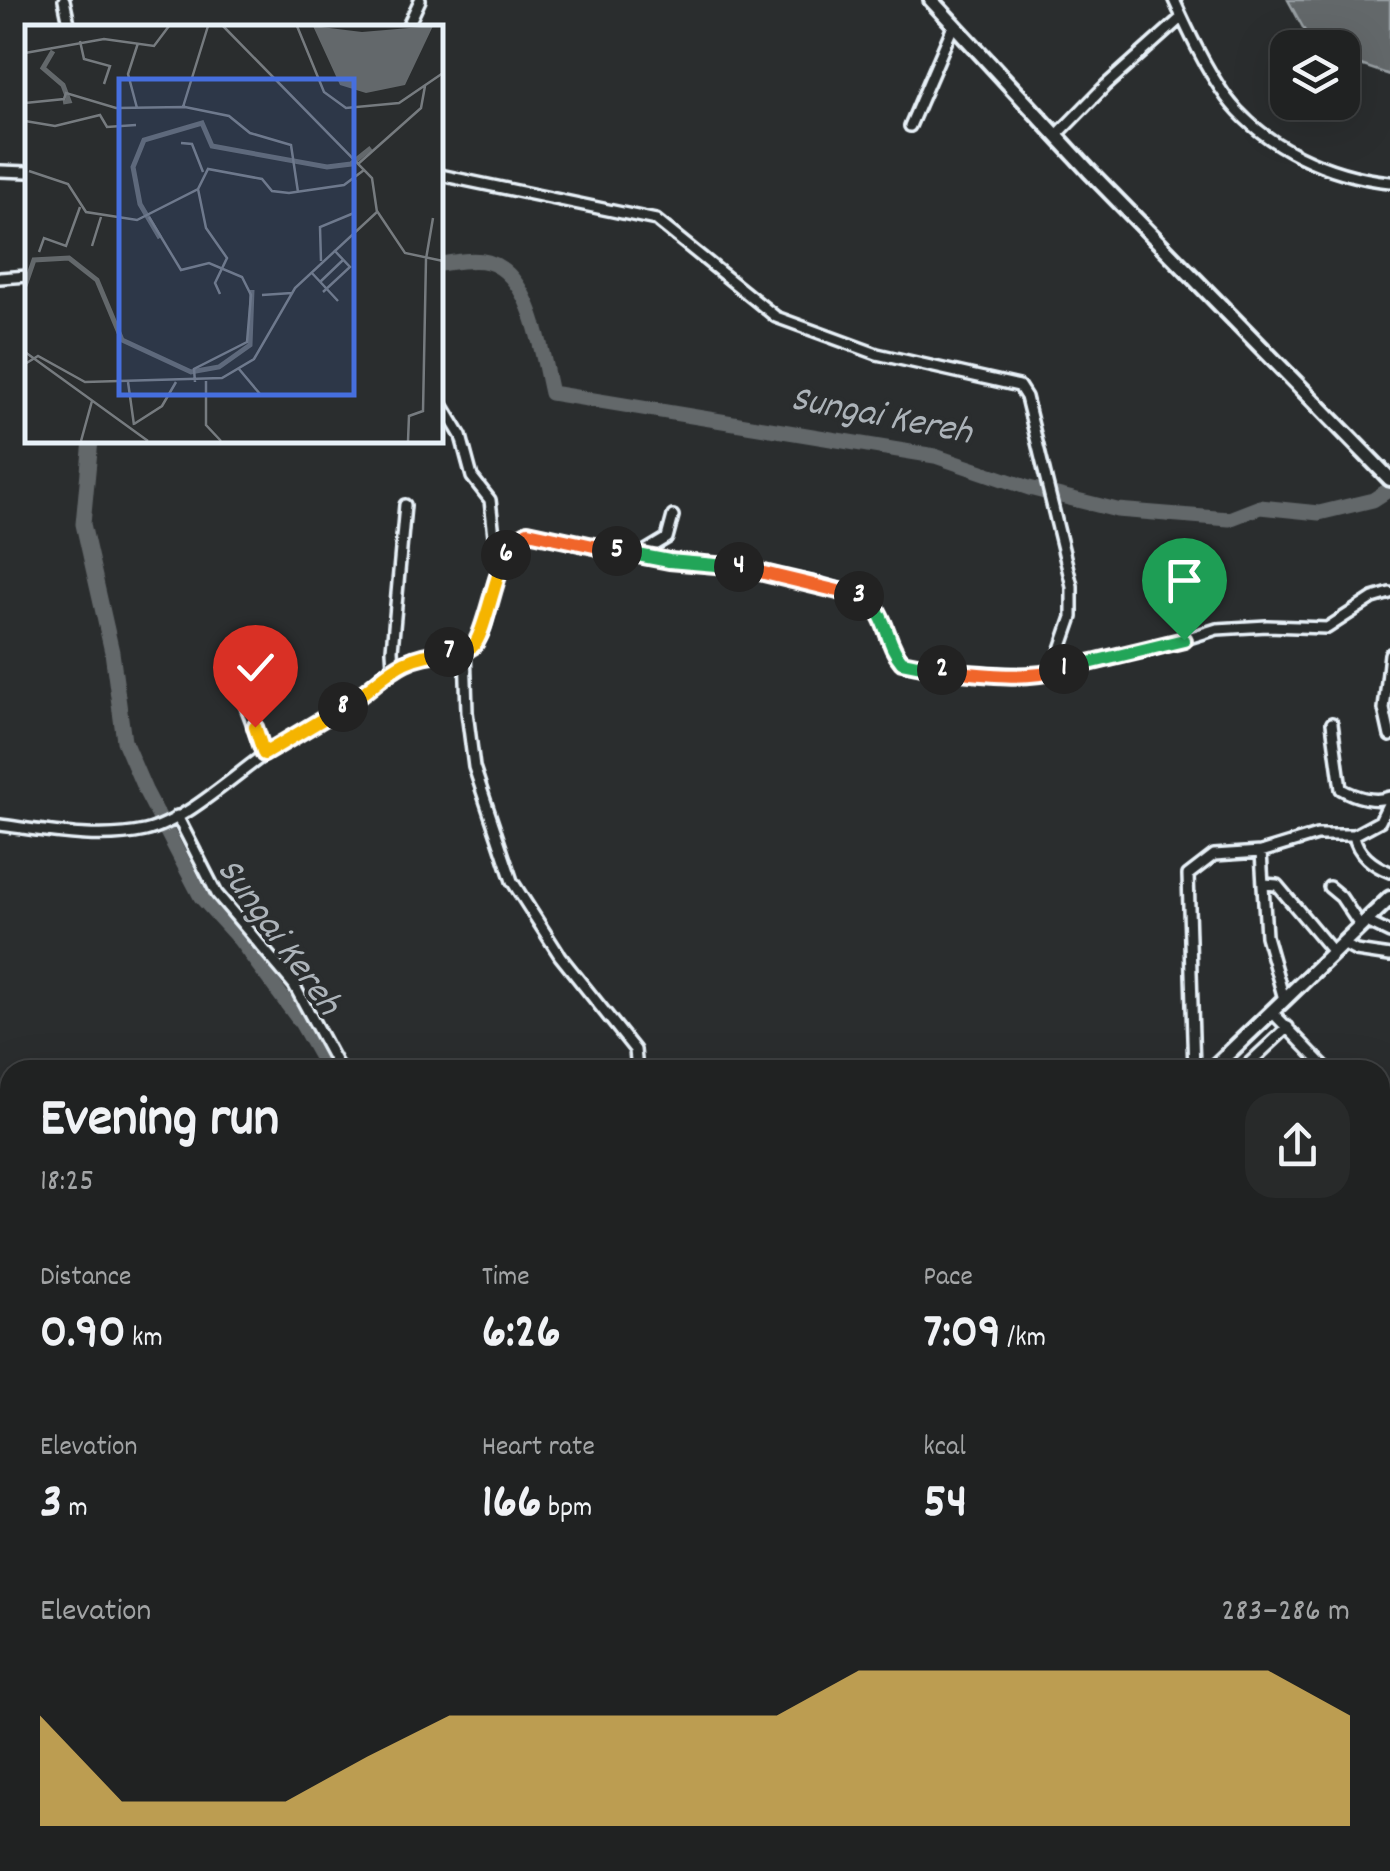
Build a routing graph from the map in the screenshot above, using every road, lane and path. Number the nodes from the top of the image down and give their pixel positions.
1 (64, 0) edge
2 (420, 0) edge
3 (931, 0) edge
4 (1174, 0) edge
5 (1181, 18) junction
6 (954, 24) junction
7 (69, 25) edge
8 (408, 25) edge
9 (910, 126) dead end
10 (1057, 135) junction
11 (0, 170) edge
12 (25, 172) edge
13 (442, 175) edge
14 (1390, 182) edge
15 (25, 276) edge
16 (0, 278) edge
17 (442, 405) edge
18 (1390, 479) edge
19 (404, 505) dead end
20 (673, 516) dead end
21 (505, 556) junction
22 (643, 557) junction
23 (1390, 593) edge
24 (466, 650) junction
25 (1390, 654) edge
26 (393, 666) junction
27 (1060, 670) junction
28 (241, 693) dead end
29 (1332, 723) dead end
30 (1390, 736) edge
31 (264, 754) junction
32 (1390, 798) edge
33 (168, 821) junction
34 (0, 826) edge
35 (1354, 835) junction
36 (1261, 852) junction
37 (1390, 872) edge
38 (1264, 884) junction
39 (1329, 888) dead end
40 (1390, 898) edge
41 (1363, 924) junction
42 (1390, 933) edge
43 (1339, 948) junction
44 (1390, 956) edge
45 (1284, 999) junction
46 (1272, 1011) junction
47 (1288, 1027) junction
48 (335, 1060) edge
49 (636, 1060) edge
50 (1194, 1060) edge
51 (1221, 1060) edge
52 (1253, 1060) edge
53 (1318, 1060) edge

1 - 7 street
2 - 8 street
3 - 6 street
4 - 5 street
5 - 10 street
5 - 14 street
6 - 9 street
6 - 10 street
10 - 18 street
11 - 12 street
13 - 27 street
15 - 16 street
17 - 21 street
19 - 26 street
20 - 22 street
21 - 22 street
21 - 24 street
22 - 27 street
23 - 27 street
24 - 26 street
24 - 49 street
25 - 30 street
26 - 31 street
28 - 31 street
29 - 32 street
31 - 33 street
32 - 35 street
33 - 34 street
33 - 48 street
35 - 36 street
35 - 37 street
36 - 38 street
36 - 50 street
38 - 43 street
38 - 45 street
39 - 41 street
40 - 41 street
41 - 42 street
41 - 43 street
43 - 44 street
43 - 45 street
45 - 46 street
46 - 47 street
46 - 51 street
47 - 52 street
47 - 53 street

